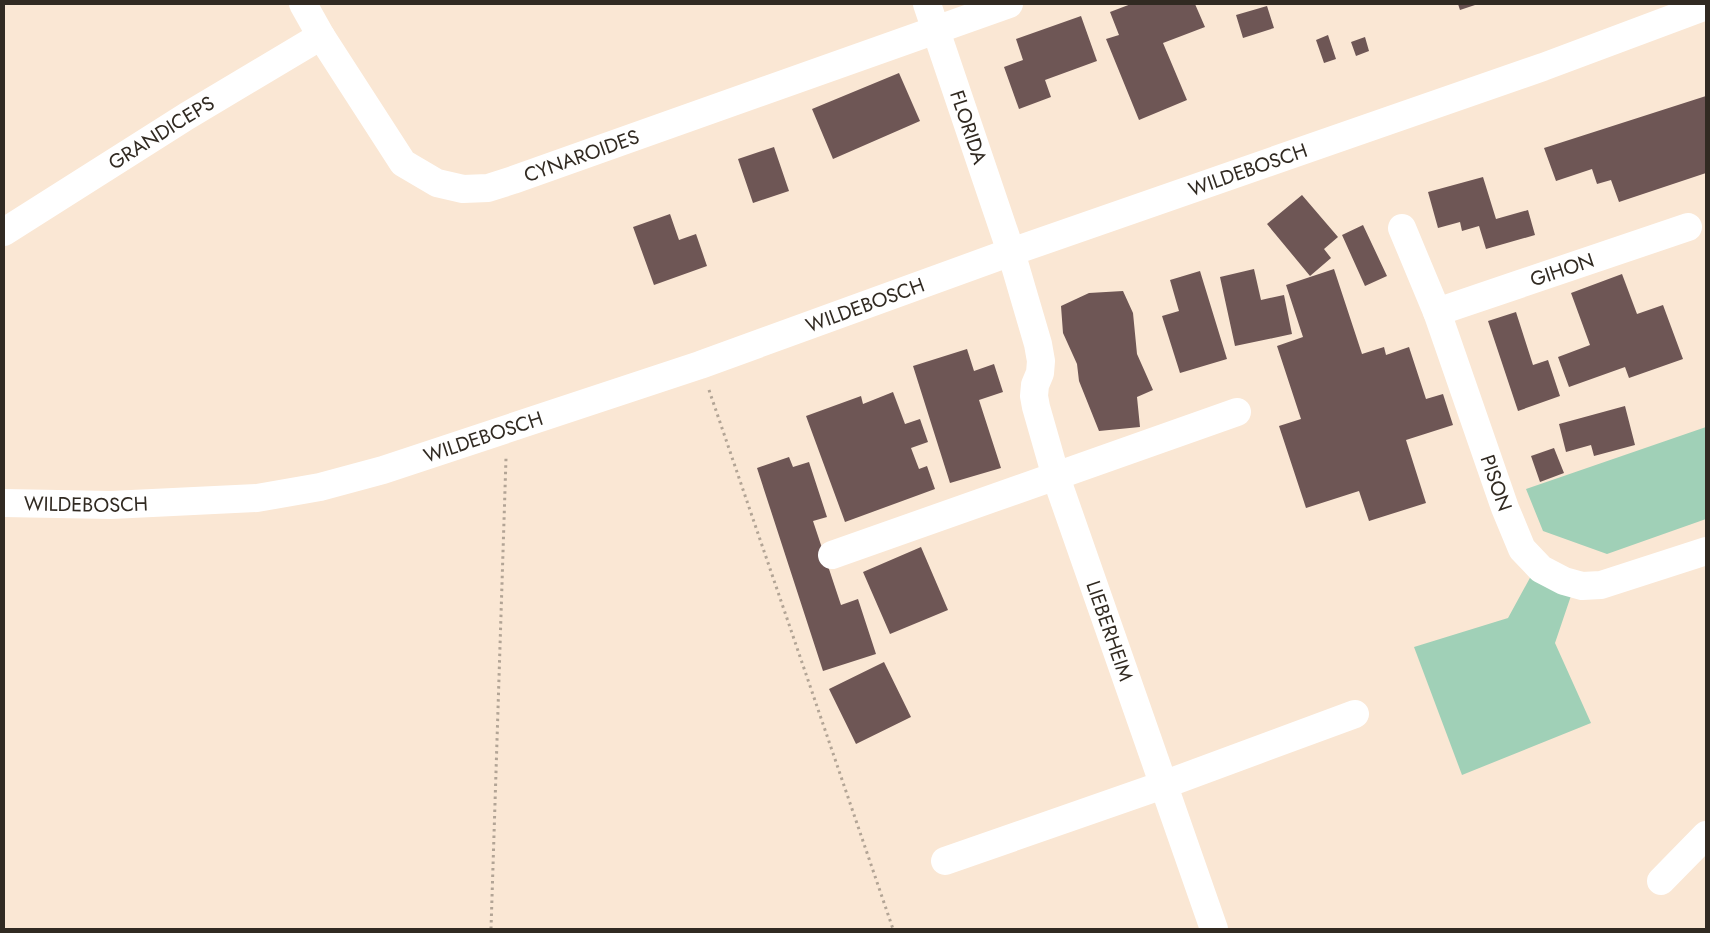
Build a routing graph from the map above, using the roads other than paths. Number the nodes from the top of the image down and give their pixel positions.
1 (303, 4) edge
2 (927, 4) edge
3 (1009, 4) edge
4 (1706, 6) edge
5 (936, 29) junction
6 (322, 36) junction
7 (1688, 227) dead end
8 (1402, 228) dead end
9 (4, 232) edge
10 (1011, 252) junction
11 (1437, 312) junction
12 (1237, 412) dead end
13 (1056, 477) junction
14 (4, 503) edge
15 (1706, 551) edge
16 (832, 555) dead end
17 (1355, 714) dead end
18 (1163, 785) junction
19 (1706, 836) edge
20 (945, 861) dead end
21 (1661, 880) dead end
22 (1214, 929) edge

1 - 6 street, CYNAROIDES
2 - 5 street, FLORIDA
3 - 5 street, CYNAROIDES
4 - 10 street, WILDEBOSCH
5 - 6 street, CYNAROIDES
5 - 10 street, FLORIDA
6 - 9 street, GRANDICEPS
7 - 11 street, GIHON
8 - 11 street, PISON
10 - 13 street, LIEBERHEIM
10 - 14 street, WILDEBOSCH
11 - 15 street, PISON
12 - 13 street
13 - 16 street
13 - 18 street, LIEBERHEIM
17 - 18 street
18 - 20 street
18 - 22 street, LIEBERHEIM
19 - 21 street

